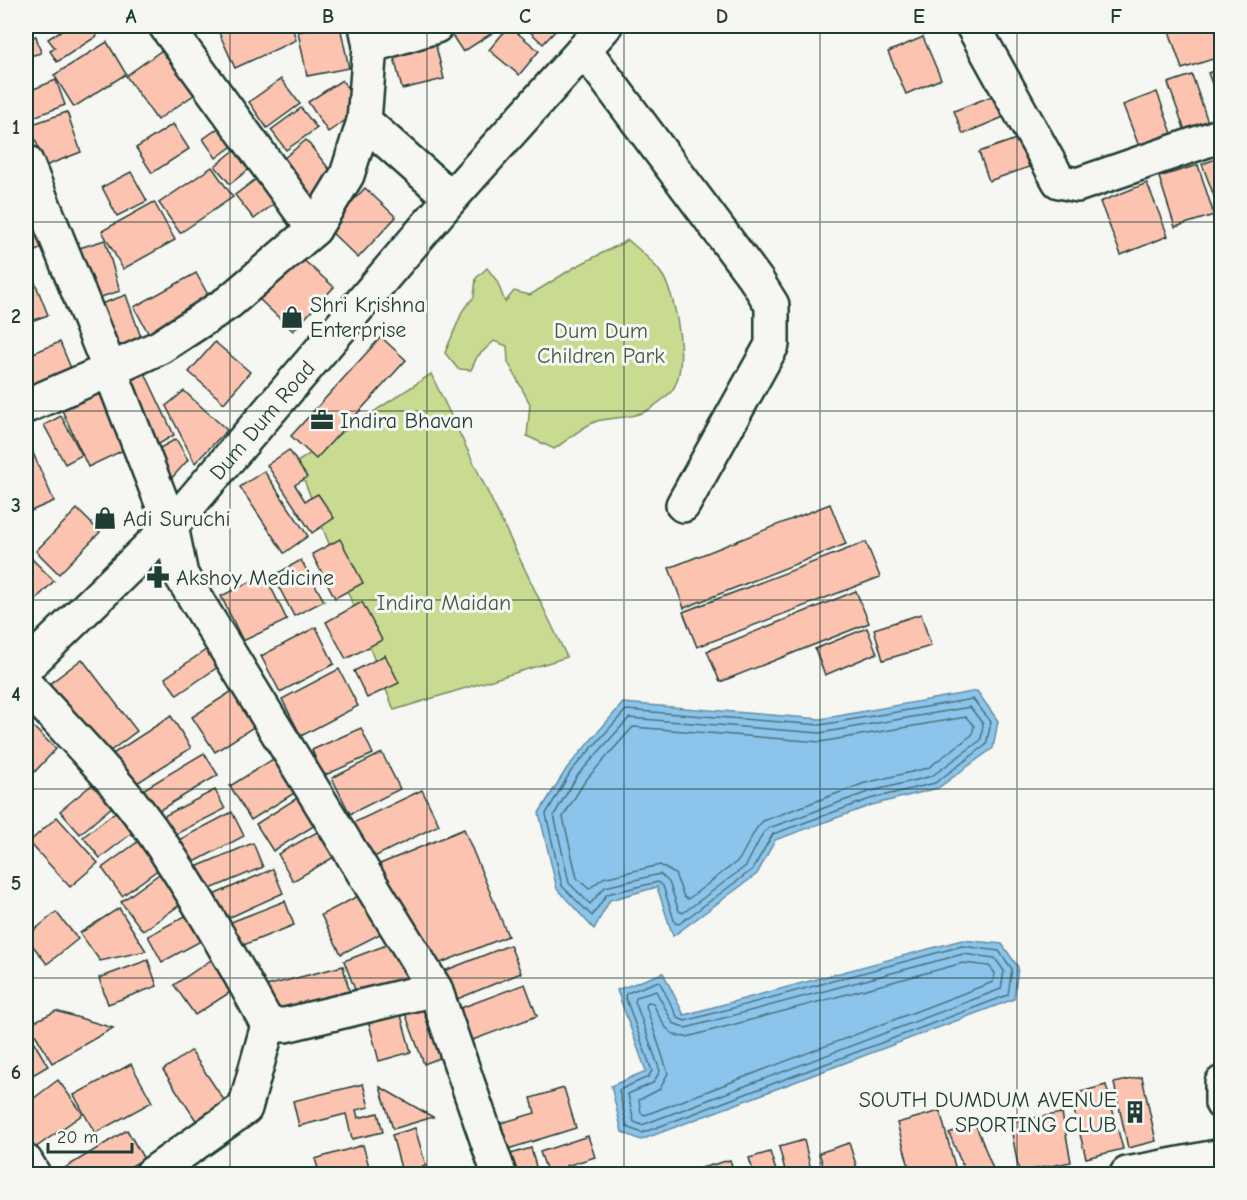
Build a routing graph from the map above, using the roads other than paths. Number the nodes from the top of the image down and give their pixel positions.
1 (165, 26) edge
2 (436, 26) edge
3 (974, 26) edge
4 (368, 36) edge
5 (595, 37) edge
6 (364, 121) junction
7 (1221, 135) edge
8 (26, 162) edge
9 (451, 198) junction
10 (314, 230) junction
11 (110, 370) junction
12 (26, 406) edge
13 (683, 505) dead end
14 (171, 526) junction
15 (26, 667) edge
16 (26, 685) edge
17 (435, 989) junction
18 (268, 1026) junction
19 (1221, 1083) edge
20 (1221, 1103) edge
21 (1221, 1156) edge
22 (26, 1162) edge
23 (1139, 1173) edge
24 (33, 1174) edge
25 (152, 1174) edge
26 (499, 1174) edge

1 - 10 street
2 - 4 street
3 - 7 street
4 - 6 street
5 - 9 street, Dum Dum Road
5 - 13 street
6 - 9 street
6 - 10 street
8 - 11 street
9 - 14 street, Dum Dum Road
10 - 11 street
11 - 12 street
11 - 14 street
14 - 15 street, Dum Dum Road
14 - 17 street
16 - 18 street
17 - 18 street
17 - 26 street
18 - 25 street
19 - 20 street
21 - 23 street
22 - 24 street

